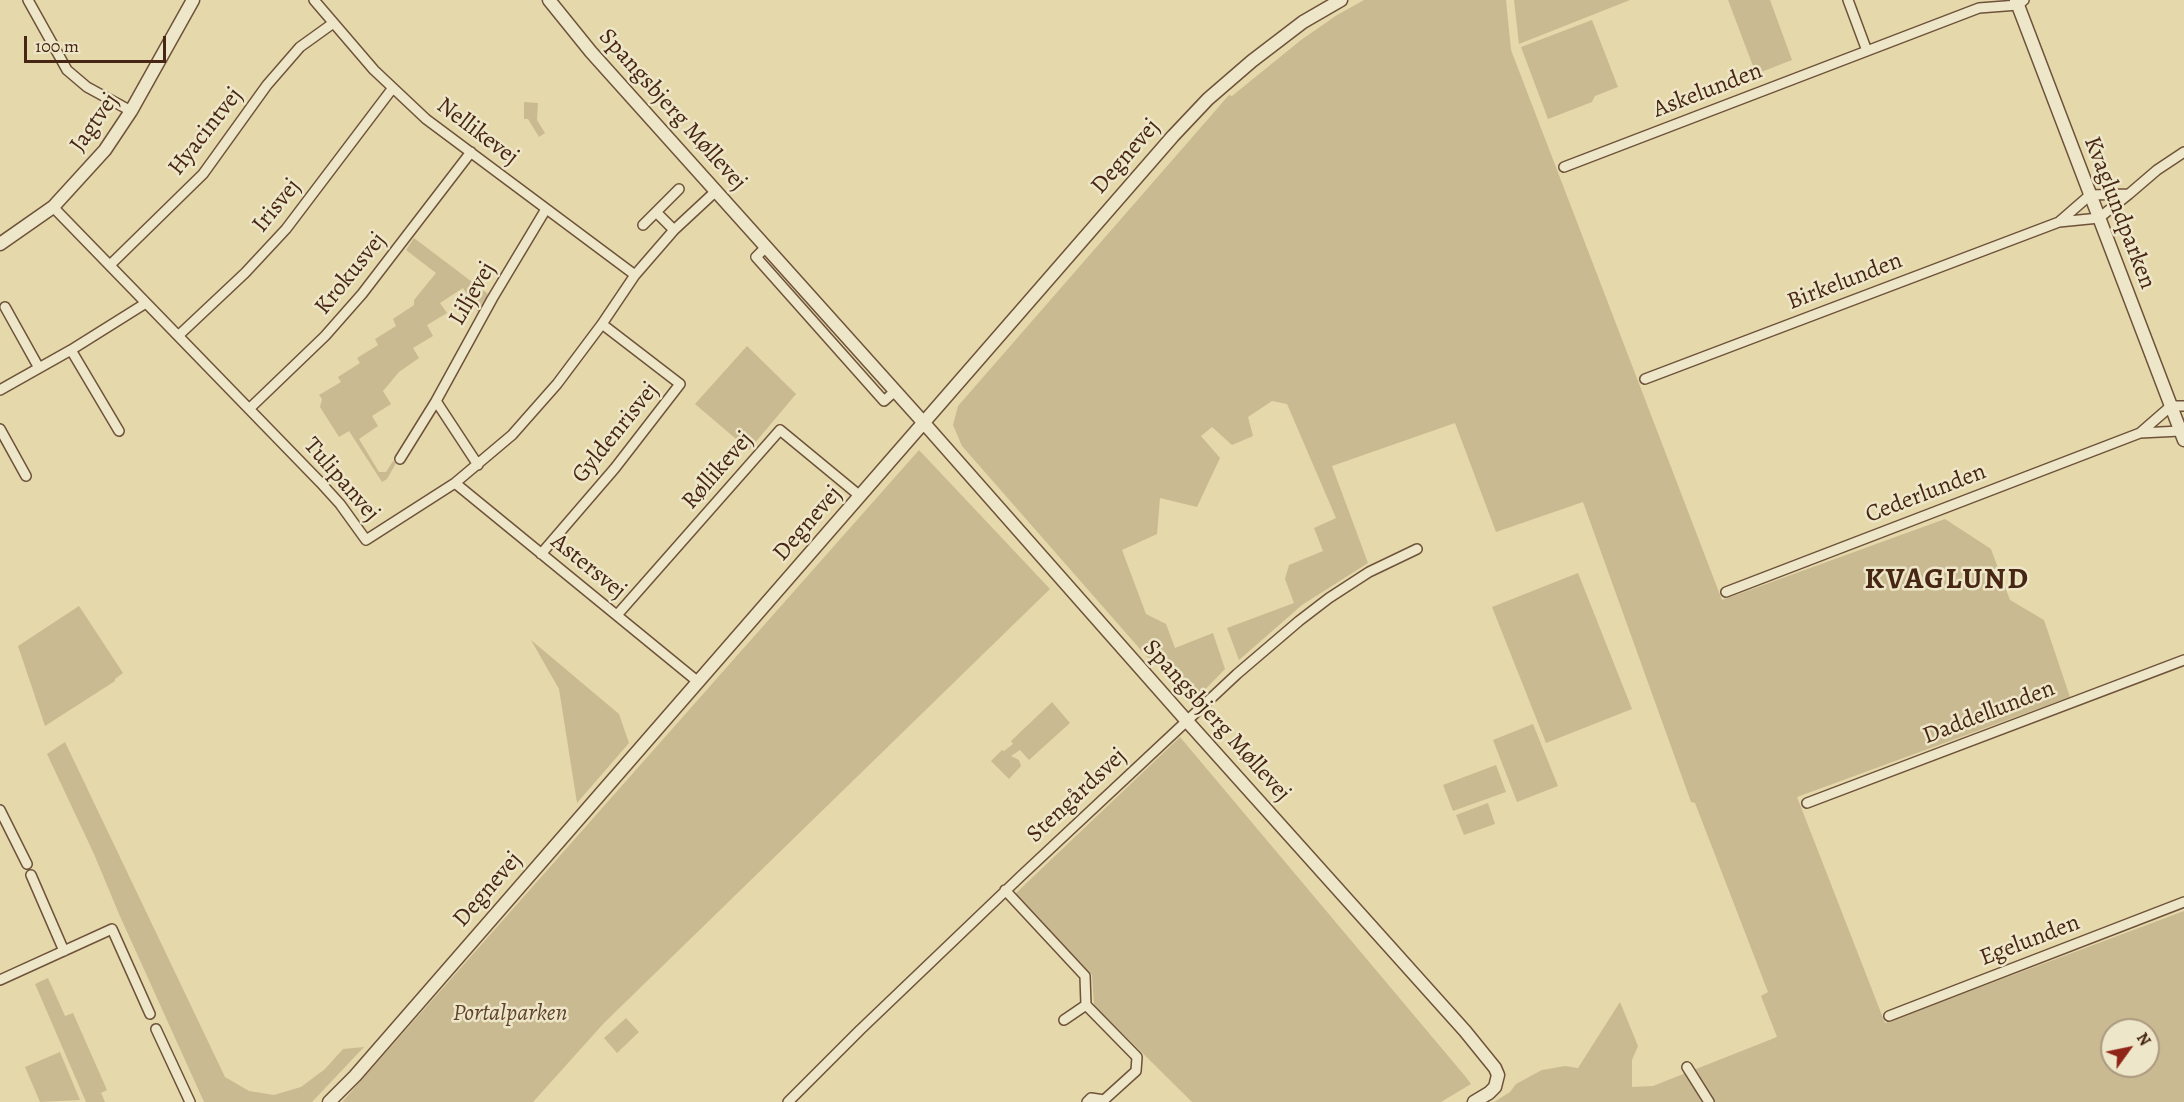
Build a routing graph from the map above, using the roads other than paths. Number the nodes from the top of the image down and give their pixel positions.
1 (28, 0) edge
2 (193, 0) edge
3 (314, 0) edge
4 (549, 0) edge
5 (1341, 0) edge
6 (1848, 0) edge
7 (1989, 0) edge
8 (2020, 2) edge
9 (1979, 8) junction
10 (332, 24) junction
11 (1867, 51) junction
12 (392, 89) junction
13 (131, 111) junction
14 (471, 152) junction
15 (2184, 152) edge
16 (1564, 167) dead end
17 (679, 189) dead end
18 (716, 191) junction
19 (2129, 194) junction
20 (2090, 195) junction
21 (53, 207) junction
22 (546, 209) junction
23 (656, 212) junction
24 (2099, 218) junction
25 (2059, 222) junction
26 (643, 225) dead end
27 (674, 230) junction
28 (0, 244) edge
29 (110, 265) junction
30 (635, 275) junction
31 (146, 303) junction
32 (5, 307) dead end
33 (602, 324) junction
34 (178, 336) junction
35 (71, 350) junction
36 (39, 368) junction
37 (1645, 379) dead end
38 (0, 390) edge
39 (436, 400) junction
40 (2171, 406) junction
41 (2184, 406) edge
42 (249, 409) junction
43 (923, 422) junction
44 (0, 429) edge
45 (119, 431) dead end
46 (2140, 433) junction
47 (2183, 433) edge
48 (400, 459) dead end
49 (478, 465) junction
50 (26, 476) dead end
51 (455, 483) junction
52 (860, 496) junction
53 (1417, 549) dead end
54 (541, 554) junction
55 (1726, 592) dead end
56 (616, 615) junction
57 (2184, 660) edge
58 (697, 681) junction
59 (1186, 720) junction
60 (1807, 803) dead end
61 (0, 810) edge
62 (27, 864) dead end
63 (31, 874) dead end
64 (1005, 890) junction
65 (2184, 902) edge
66 (64, 951) junction
67 (0, 980) edge
68 (1086, 1005) junction
69 (150, 1014) dead end
70 (1889, 1016) dead end
71 (1064, 1020) dead end
72 (156, 1029) dead end
73 (1687, 1066) dead end
74 (190, 1102) edge
75 (330, 1102) edge
76 (788, 1102) edge
77 (1087, 1102) edge
78 (1474, 1102) edge
79 (1709, 1102) edge

1 - 13 street
2 - 13 street, Jagtvej
3 - 10 street, Nellikevej
4 - 18 street, Spangsbjerg Møllevej
5 - 43 street, Degnevej
6 - 11 street
7 - 9 street, Askelunden
8 - 9 street, Askelunden
8 - 20 street, Kvaglundparken
9 - 11 street, Askelunden
10 - 12 street, Nellikevej
10 - 29 street, Hyacintvej
11 - 16 street, Askelunden
12 - 14 street, Nellikevej
12 - 34 street, Irisvej
13 - 21 street, Jagtvej
14 - 22 street, Nellikevej
14 - 42 street, Krokusvej
15 - 19 street
17 - 23 street
18 - 27 street, Tulipanvej
18 - 43 street, Spangsbjerg Møllevej
19 - 20 street
19 - 24 street
20 - 24 street, Kvaglundparken
20 - 25 street, Birkelunden
21 - 28 street, Jagtvej
21 - 29 street, Tulipanvej
22 - 30 street, Nellikevej
22 - 39 street, Liljevej
23 - 26 street
23 - 27 street
24 - 25 street, Birkelunden
24 - 40 street, Kvaglundparken
25 - 37 street, Birkelunden
27 - 30 street, Tulipanvej
29 - 31 street, Tulipanvej
30 - 33 street, Tulipanvej
31 - 34 street, Tulipanvej
31 - 35 street
32 - 36 street
33 - 49 street, Tulipanvej
33 - 54 street, Gyldenrisvej
34 - 42 street, Tulipanvej
35 - 36 street
35 - 45 street
36 - 38 street
39 - 48 street, Liljevej
39 - 49 street
40 - 41 street
40 - 46 street, Cederlunden
40 - 47 street, Kvaglundparken
42 - 51 street, Tulipanvej
43 - 52 street, Degnevej
43 - 59 street, Spangsbjerg Møllevej
44 - 50 street
46 - 47 street, Cederlunden
46 - 55 street, Cederlunden
49 - 51 street, Tulipanvej
51 - 54 street, Astersvej
52 - 56 street, Røllikevej
52 - 58 street, Degnevej
53 - 59 street, Stengårdsvej
54 - 56 street, Astersvej
56 - 58 street, Astersvej
57 - 60 street, Daddellunden
58 - 75 street, Degnevej
59 - 64 street, Stengårdsvej
59 - 78 street, Spangsbjerg Møllevej
61 - 62 street
63 - 66 street
64 - 68 street
64 - 76 street, Stengårdsvej
65 - 70 street, Egelunden
66 - 67 street
66 - 69 street
68 - 71 street
68 - 77 street
72 - 74 street
73 - 79 street

